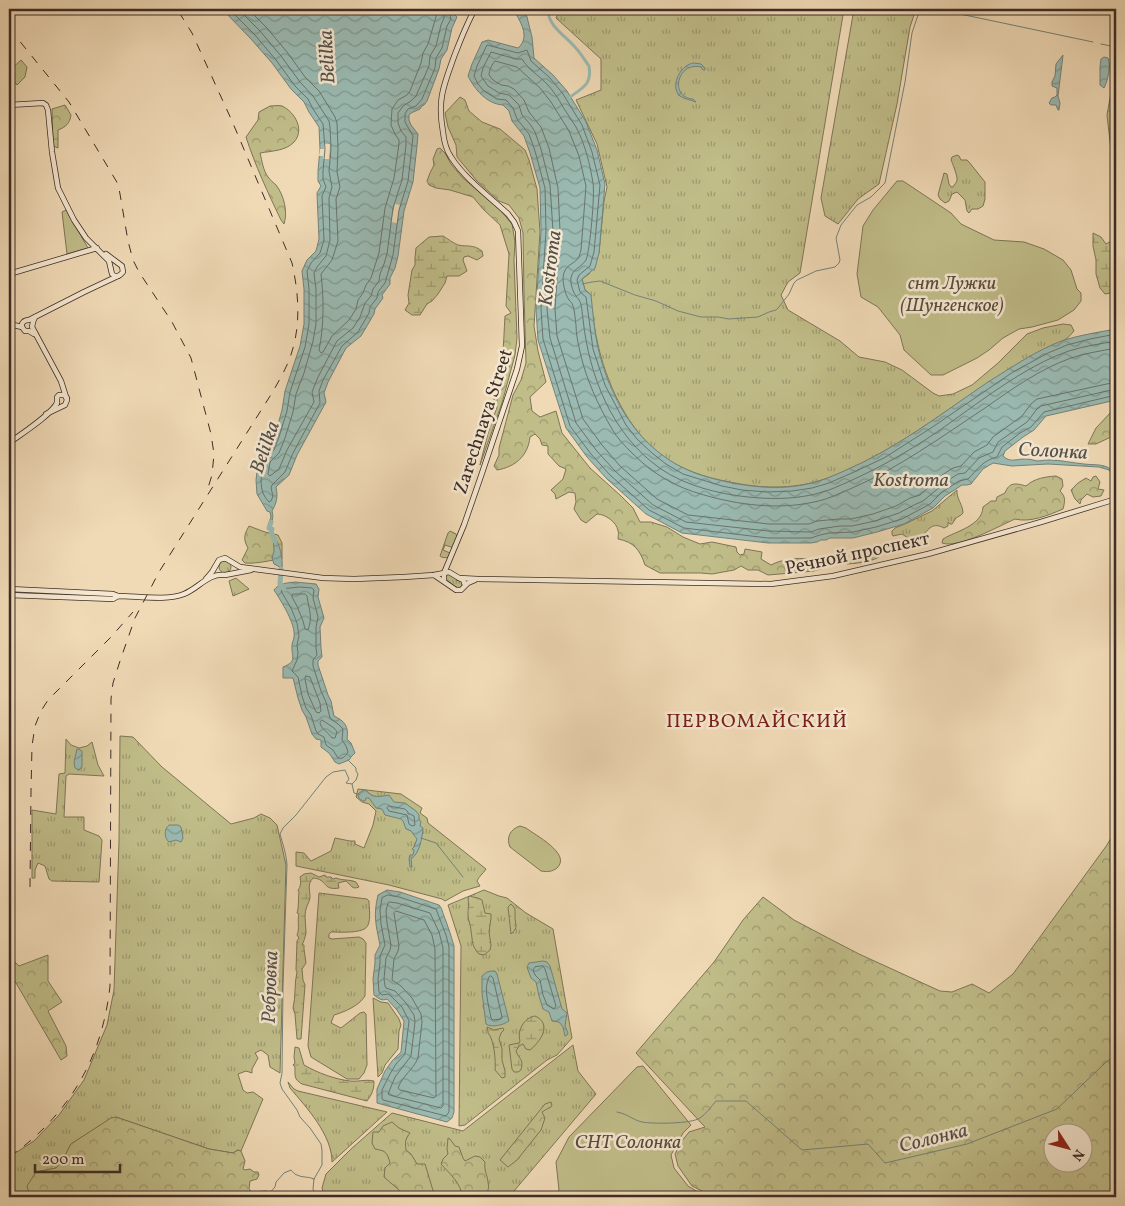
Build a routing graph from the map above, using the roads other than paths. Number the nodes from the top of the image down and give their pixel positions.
1 (475, 9) edge
2 (9, 104) edge
3 (97, 248) junction
4 (119, 264) junction
5 (111, 270) junction
6 (9, 274) edge
7 (118, 276) junction
8 (102, 283) junction
9 (9, 324) edge
10 (31, 326) junction
11 (22, 327) junction
12 (61, 381) junction
13 (58, 396) junction
14 (66, 396) junction
15 (56, 402) junction
16 (63, 406) junction
17 (46, 414) junction
18 (9, 444) edge
19 (1116, 499) edge
20 (451, 558) junction
21 (232, 563) junction
22 (216, 565) junction
23 (257, 570) junction
24 (444, 573) junction
25 (230, 574) junction
26 (453, 574) junction
27 (221, 575) junction
28 (434, 575) junction
29 (459, 578) junction
30 (206, 579) junction
31 (478, 579) junction
32 (444, 581) junction
33 (465, 585) junction
34 (9, 590) edge
35 (9, 595) edge
36 (118, 596) junction

1 - 20 street, Zarechnaya Street
2 - 3 street
3 - 4 street
3 - 5 street
3 - 6 street
4 - 5 street
4 - 7 street
5 - 7 street
5 - 8 street
7 - 8 street
8 - 10 street
9 - 11 street
10 - 11 street
10 - 11 street
10 - 12 street
12 - 13 street
12 - 14 street
13 - 14 street
13 - 15 street
14 - 16 street
15 - 16 street
15 - 17 street
16 - 17 street
17 - 18 street
19 - 31 street, Речной проспект
20 - 24 street, Zarechnaya Street
20 - 26 street
21 - 22 street
21 - 23 street
21 - 25 street
22 - 27 street
22 - 30 street
23 - 25 street
23 - 28 street
24 - 26 street
24 - 28 street
24 - 32 street
25 - 27 street
26 - 29 street
27 - 30 street
28 - 32 street
29 - 31 street, Речной проспект
29 - 33 street
30 - 36 street
31 - 33 street
32 - 33 street
34 - 36 street
35 - 36 street

